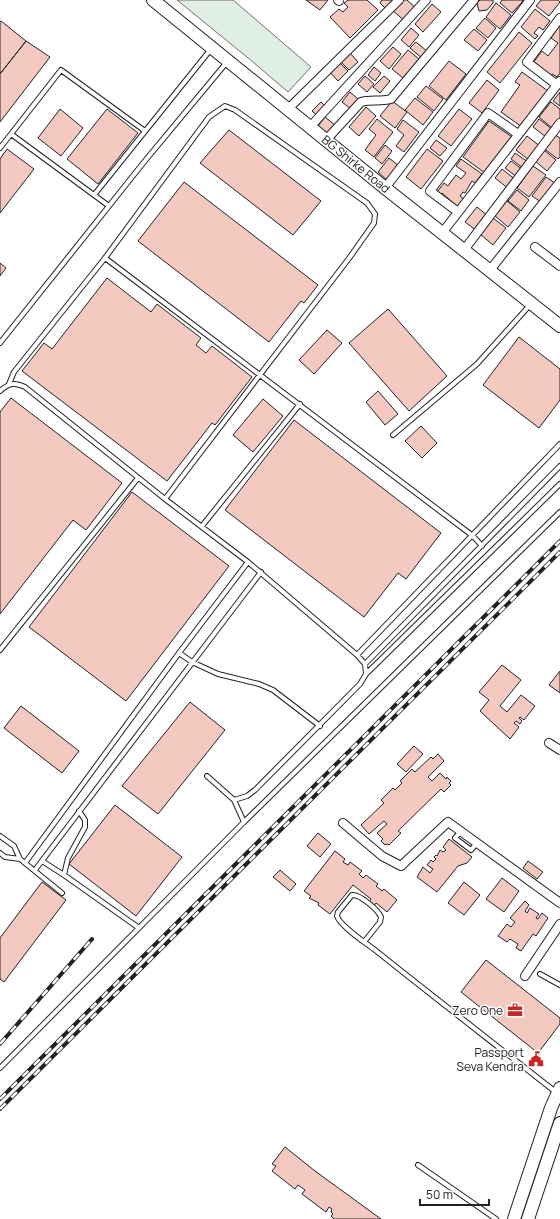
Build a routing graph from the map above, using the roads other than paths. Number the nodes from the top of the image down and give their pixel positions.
1 (399, 0) edge
2 (426, 0) edge
3 (474, 0) edge
4 (530, 0) edge
5 (156, 1) edge
6 (560, 18) edge
7 (213, 47) junction
8 (228, 60) junction
9 (559, 83) edge
10 (288, 109) junction
11 (560, 123) edge
12 (310, 127) junction
13 (145, 131) junction
14 (11, 134) junction
15 (518, 134) junction
16 (326, 140) junction
17 (0, 148) edge
18 (560, 182) edge
19 (385, 188) junction
20 (94, 195) junction
21 (109, 206) junction
22 (458, 212) junction
23 (442, 233) junction
24 (535, 247) dead end
25 (464, 250) junction
26 (105, 258) junction
27 (560, 266) edge
28 (490, 270) junction
29 (532, 304) junction
30 (560, 326) edge
31 (0, 343) edge
32 (260, 375) junction
33 (9, 384) junction
34 (0, 390) edge
35 (300, 404) junction
36 (393, 435) dead end
37 (560, 444) edge
38 (560, 466) edge
39 (138, 478) junction
40 (560, 484) edge
41 (165, 499) junction
42 (560, 512) edge
43 (202, 526) junction
44 (473, 536) junction
45 (482, 546) junction
46 (248, 562) junction
47 (261, 572) junction
48 (0, 650) edge
49 (179, 653) junction
50 (357, 655) junction
51 (192, 662) junction
52 (365, 664) junction
53 (366, 674) junction
54 (320, 726) junction
55 (549, 743) dead end
56 (560, 750) edge
57 (207, 776) dead end
58 (234, 800) junction
59 (79, 811) junction
60 (244, 822) junction
61 (343, 823) dead end
62 (0, 836) edge
63 (0, 854) edge
64 (20, 859) junction
65 (42, 861) junction
66 (25, 863) junction
67 (35, 870) junction
68 (64, 875) junction
69 (62, 892) dead end
70 (560, 903) edge
71 (560, 924) edge
72 (138, 928) junction
73 (364, 942) junction
74 (540, 974) dead end
75 (525, 976) dead end
76 (560, 985) edge
77 (0, 1068) edge
78 (559, 1090) edge
79 (555, 1110) edge
80 (560, 1123) edge
81 (418, 1164) dead end
82 (531, 1218) edge
83 (496, 1219) edge
84 (514, 1219) edge

1 - 10 street
2 - 12 street
3 - 16 street
4 - 19 street
5 - 7 street, BG Shirke Road
6 - 9 street
7 - 8 street, BG Shirke Road
7 - 13 lane
8 - 10 street, BG Shirke Road
8 - 21 lane
9 - 15 street
10 - 12 street, BG Shirke Road
11 - 25 street
12 - 16 street, BG Shirke Road
13 - 14 lane
13 - 20 lane
14 - 17 lane
14 - 20 lane
15 - 22 street
15 - 22 street
16 - 19 street, BG Shirke Road
18 - 28 street
19 - 23 street, BG Shirke Road
20 - 21 lane
21 - 31 lane
22 - 23 street
23 - 25 street, BG Shirke Road
24 - 27 street
25 - 28 street, BG Shirke Road
26 - 32 lane
26 - 32 lane
26 - 33 lane
28 - 29 street, BG Shirke Road
29 - 30 street, BG Shirke Road
29 - 36 lane
32 - 35 lane
32 - 41 lane
33 - 34 lane
33 - 39 lane
35 - 43 lane
35 - 44 lane
37 - 44 lane
38 - 45 lane
39 - 41 lane
39 - 48 lane
40 - 53 lane
41 - 43 lane
42 - 60 lane
43 - 46 lane
44 - 45 lane
44 - 50 lane
45 - 52 lane
46 - 47 lane
46 - 49 lane
47 - 50 lane
47 - 51 lane
49 - 51 lane
49 - 66 lane
50 - 52 lane
51 - 54 lane
51 - 59 lane
52 - 53 lane
53 - 54 lane
54 - 58 lane
55 - 56 street
57 - 58 lane
58 - 60 lane
59 - 65 lane
59 - 68 lane
60 - 72 lane
61 - 70 street
62 - 64 lane
63 - 64 lane
64 - 66 lane
65 - 67 lane
65 - 68 lane
66 - 67 lane
67 - 69 lane
68 - 72 lane
71 - 75 street
72 - 77 lane
73 - 73 lane
73 - 78 lane
74 - 76 lane
78 - 79 street
79 - 84 street
80 - 82 street
81 - 83 lane

